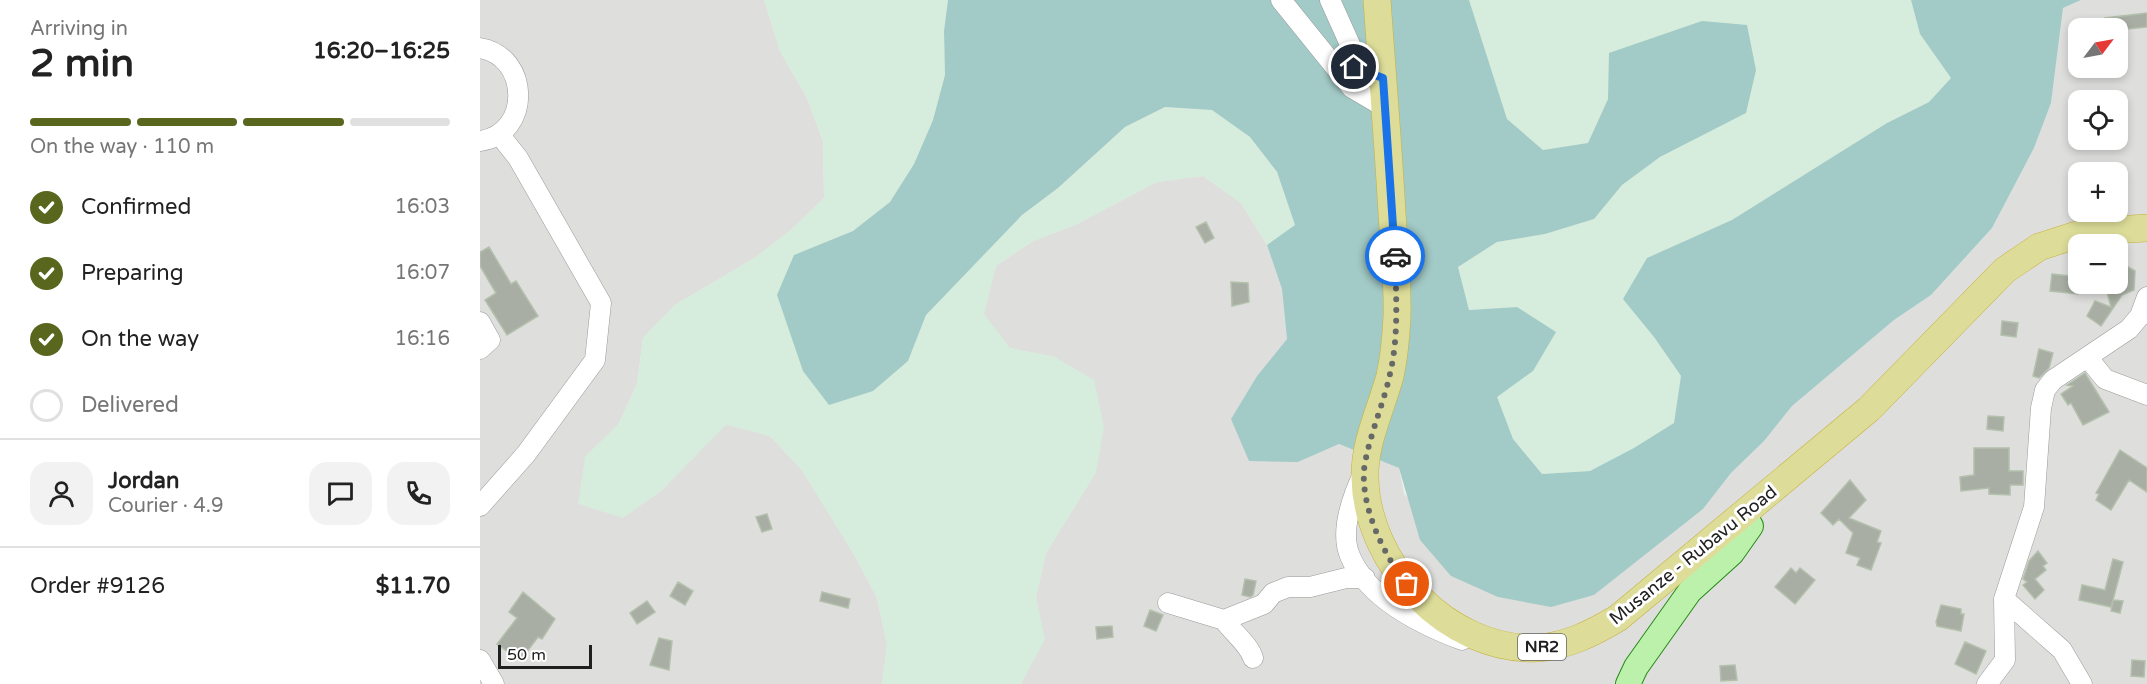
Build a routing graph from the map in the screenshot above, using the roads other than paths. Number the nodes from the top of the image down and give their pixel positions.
1 (1281, 0) edge
2 (1330, 0) edge
3 (1377, 0) edge
4 (1380, 38) junction
5 (480, 48) edge
6 (1353, 58) junction
7 (1328, 59) junction
8 (1383, 78) junction
9 (1352, 88) junction
10 (1386, 108) junction
11 (499, 134) junction
12 (480, 141) edge
13 (1389, 149) junction
14 (2147, 228) edge
15 (2147, 297) edge
16 (480, 322) edge
17 (480, 349) edge
18 (2088, 358) junction
19 (2147, 395) edge
20 (1365, 469) junction
21 (480, 506) edge
22 (1743, 515) junction
23 (1365, 578) junction
24 (2004, 599) junction
25 (1167, 603) dead end
26 (1224, 620) junction
27 (1538, 648) junction
28 (1253, 658) dead end
29 (480, 660) edge
30 (494, 684) edge
31 (1628, 684) edge
32 (1987, 684) edge
33 (2082, 684) edge

1 - 7 street
2 - 6 street
3 - 4 highway, Musanze - Rubavu Road / NR2
4 - 6 street
4 - 8 highway, Musanze - Rubavu Road / NR2
5 - 11 street
6 - 7 street
6 - 8 street
7 - 9 street
8 - 10 highway, Musanze - Rubavu Road / NR2
9 - 10 street
9 - 13 street
10 - 13 highway, Musanze - Rubavu Road / NR2
11 - 12 street
11 - 21 street
13 - 20 highway, Musanze - Rubavu Road / NR2
14 - 22 highway, Musanze - Rubavu Road / NR2
15 - 18 street
16 - 17 street
18 - 19 street
18 - 24 street
20 - 23 street
20 - 27 highway, Musanze - Rubavu Road / NR2
22 - 27 highway, Musanze - Rubavu Road / NR2
22 - 31 main road
23 - 26 street
23 - 27 street
24 - 32 street
24 - 33 street
25 - 26 street
26 - 28 street
29 - 30 street

